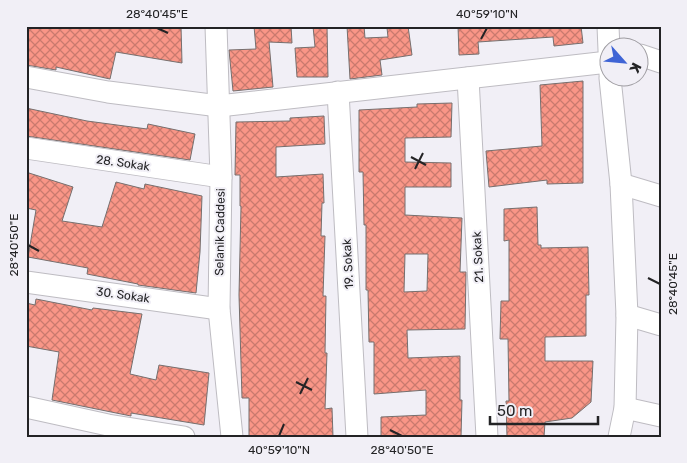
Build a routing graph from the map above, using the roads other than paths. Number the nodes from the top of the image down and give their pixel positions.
1 (216, 26) edge
2 (600, 57) edge
3 (26, 78) edge
4 (468, 78) junction
5 (612, 88) edge
6 (338, 92) junction
7 (219, 106) junction
8 (26, 148) edge
9 (221, 177) junction
10 (621, 184) junction
11 (661, 196) edge
12 (26, 282) edge
13 (219, 309) junction
14 (627, 314) junction
15 (661, 325) edge
16 (26, 407) edge
17 (625, 408) junction
18 (661, 416) edge
19 (184, 437) edge
20 (232, 437) edge
21 (357, 437) edge
22 (488, 437) edge
23 (614, 437) edge
24 (619, 437) edge

1 - 7 street, Selanik Caddesi
2 - 4 street
3 - 7 street
4 - 6 street
4 - 22 street, 21. Sokak
5 - 10 street
6 - 7 street
6 - 21 street, 19. Sokak
7 - 9 street, Selanik Caddesi
8 - 9 street, 28. Sokak
9 - 13 street, Selanik Caddesi
10 - 11 street
10 - 14 street
12 - 13 street, 30. Sokak
13 - 20 street, Selanik Caddesi
14 - 15 street
14 - 17 street
16 - 19 street
17 - 18 street
17 - 24 street
23 - 24 street

